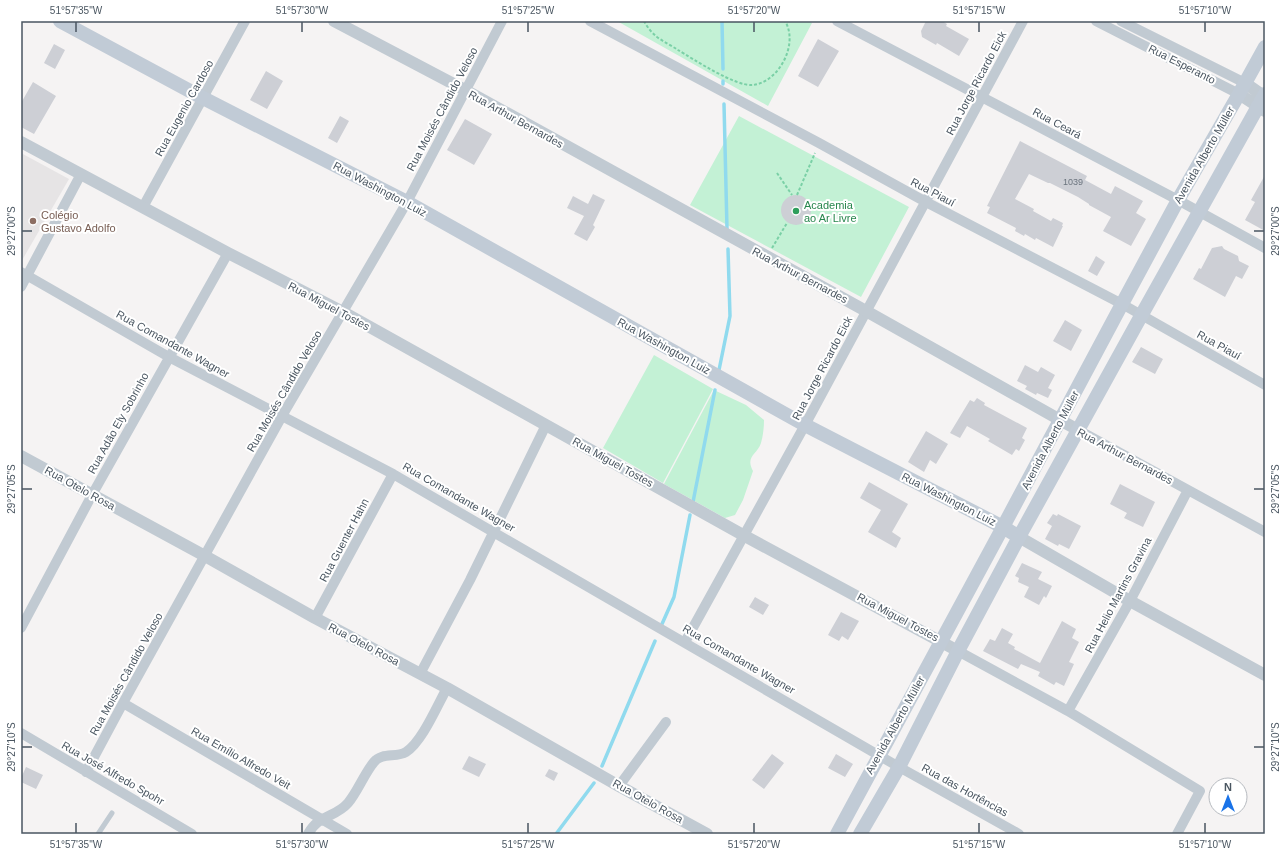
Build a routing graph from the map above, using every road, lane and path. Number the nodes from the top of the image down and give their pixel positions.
1 (60, 21) edge
2 (245, 21) edge
3 (334, 21) edge
4 (502, 21) edge
5 (590, 21) edge
6 (644, 21) edge
7 (785, 21) edge
8 (837, 21) edge
9 (1024, 21) edge
10 (1096, 21) edge
11 (1121, 21) edge
12 (1147, 34) junction
13 (1142, 44) junction
14 (1265, 47) edge
15 (1242, 89) junction
16 (465, 90) junction
17 (203, 98) junction
18 (982, 98) junction
19 (1263, 101) edge
20 (21, 142) edge
21 (819, 143) junction
22 (777, 173) dead end
23 (81, 174) junction
24 (792, 195) dead end
25 (797, 195) dead end
26 (1178, 200) junction
27 (407, 202) junction
28 (926, 202) junction
29 (144, 207) junction
30 (1199, 213) junction
31 (787, 223) dead end
32 (1265, 248) edge
33 (228, 253) junction
34 (767, 258) junction
35 (24, 274) edge
36 (21, 287) edge
37 (1122, 304) junction
38 (866, 311) junction
39 (343, 312) junction
40 (1141, 316) junction
41 (169, 357) junction
42 (1265, 385) edge
43 (282, 416) junction
44 (1060, 421) junction
45 (546, 425) junction
46 (805, 425) junction
47 (1078, 430) junction
48 (21, 456) edge
49 (394, 474) junction
50 (1188, 490) junction
51 (92, 495) junction
52 (1003, 527) junction
53 (495, 532) junction
54 (1265, 532) edge
55 (743, 535) junction
56 (1019, 537) junction
57 (205, 556) junction
58 (1130, 601) junction
59 (315, 618) junction
60 (21, 628) edge
61 (941, 640) junction
62 (685, 642) junction
63 (958, 651) junction
64 (420, 674) junction
65 (1265, 675) edge
66 (447, 688) junction
67 (123, 703) junction
68 (1068, 711) junction
69 (666, 722) dead end
70 (21, 733) edge
71 (879, 754) junction
72 (899, 766) junction
73 (86, 772) junction
74 (619, 786) junction
75 (112, 813) dead end
76 (321, 819) junction
77 (98, 834) edge
78 (192, 834) edge
79 (308, 834) edge
80 (347, 834) edge
81 (707, 834) edge
82 (836, 834) edge
83 (860, 834) edge
84 (1020, 834) edge
85 (1177, 834) edge

1 - 17 main road, Rua Washington Luiz
2 - 17 street, Rua Eugenio Cardoso
3 - 16 street, Rua Arthur Bernardes
4 - 16 street, Rua Moisés Cândido Veloso
5 - 21 street, Rua Piauí
6 - 7 path
8 - 18 street, Rua Ceará
9 - 18 street, Rua Jorge Ricardo Eick
10 - 13 street, Rua Esperanto
11 - 12 street, Rua Esperanto
12 - 13 street
12 - 15 street, Rua Esperanto
13 - 15 street, Rua Esperanto
14 - 15 main road, Avenida Alberto Müller
15 - 19 street, Rua Esperanto
15 - 26 main road, Avenida Alberto Müller
16 - 27 street, Rua Moisés Cândido Veloso
16 - 34 street, Rua Arthur Bernardes
17 - 27 main road, Rua Washington Luiz
17 - 29 street, Rua Eugenio Cardoso
18 - 26 street, Rua Ceará
18 - 28 street, Rua Jorge Ricardo Eick
19 - 30 main road, Avenida Alberto Müller
20 - 23 street, Rua Miguel Tostes
21 - 25 path
21 - 28 street, Rua Piauí
22 - 24 path
23 - 29 street, Rua Miguel Tostes
23 - 35 street
26 - 30 street, Rua Ceará
26 - 37 main road, Avenida Alberto Müller
27 - 39 street, Rua Moisés Cândido Veloso
27 - 46 main road, Rua Washington Luiz
28 - 37 street, Rua Piauí
28 - 38 street, Rua Jorge Ricardo Eick
29 - 33 street, Rua Miguel Tostes
30 - 32 street, Rua Ceará
30 - 40 main road, Avenida Alberto Müller
31 - 34 path
33 - 39 street, Rua Miguel Tostes
33 - 41 street, Rua Adão Ely Sobrinho
34 - 38 street, Rua Arthur Bernardes
35 - 36 street
35 - 41 street, Rua Comandante Wagner
37 - 40 street, Rua Piauí
37 - 44 main road, Avenida Alberto Müller
38 - 44 street, Rua Arthur Bernardes
38 - 46 street, Rua Jorge Ricardo Eick
39 - 43 street, Rua Moisés Cândido Veloso
39 - 45 street, Rua Miguel Tostes
40 - 42 street, Rua Piauí
40 - 47 main road, Avenida Alberto Müller
41 - 43 street, Rua Comandante Wagner
41 - 51 street, Rua Adão Ely Sobrinho
43 - 49 street, Rua Comandante Wagner
43 - 57 street, Rua Moisés Cândido Veloso
44 - 47 street, Rua Arthur Bernardes
44 - 52 main road, Avenida Alberto Müller
45 - 53 street
45 - 55 street, Rua Miguel Tostes
46 - 52 main road, Rua Washington Luiz
46 - 55 street, Rua Jorge Ricardo Eick
47 - 50 street, Rua Arthur Bernardes
47 - 56 main road, Avenida Alberto Müller
48 - 51 street, Rua Otelo Rosa
49 - 53 street, Rua Comandante Wagner
49 - 59 street, Rua Guenter Hahn
50 - 54 street, Rua Arthur Bernardes
50 - 58 street, Rua Helio Martins Gravina
51 - 57 street, Rua Otelo Rosa
51 - 60 street, Rua Adão Ely Sobrinho
52 - 56 main road, Rua Washington Luiz
52 - 61 main road, Avenida Alberto Müller
53 - 62 street, Rua Comandante Wagner
53 - 64 street
55 - 61 street, Rua Miguel Tostes
55 - 62 street, Rua Jorge Ricardo Eick
56 - 58 street, Rua Washington Luiz
56 - 63 main road, Avenida Alberto Müller
57 - 59 street, Rua Otelo Rosa
57 - 67 street, Rua Moisés Cândido Veloso
58 - 65 street, Rua Washington Luiz
58 - 68 street, Rua Helio Martins Gravina
59 - 64 street, Rua Otelo Rosa
61 - 63 street, Rua Miguel Tostes
61 - 71 main road, Avenida Alberto Müller
62 - 71 street, Rua Comandante Wagner
63 - 68 street, Rua Miguel Tostes
63 - 72 main road, Avenida Alberto Müller
64 - 66 street, Rua Otelo Rosa
66 - 74 street, Rua Otelo Rosa
66 - 76 street
67 - 73 street, Rua Moisés Cândido Veloso
67 - 76 street, Rua Emílio Alfredo Veit
68 - 85 street, Rua Miguel Tostes
69 - 74 street
70 - 73 street, Rua José Alfredo Spohr
71 - 72 street, Rua Comandante Wagner
71 - 82 main road, Avenida Alberto Müller
72 - 83 main road, Avenida Alberto Müller
72 - 84 street, Rua das Hortências
73 - 78 street, Rua José Alfredo Spohr
74 - 81 street, Rua Otelo Rosa
75 - 77 lane
76 - 79 street
76 - 80 street, Rua Emílio Alfredo Veit

